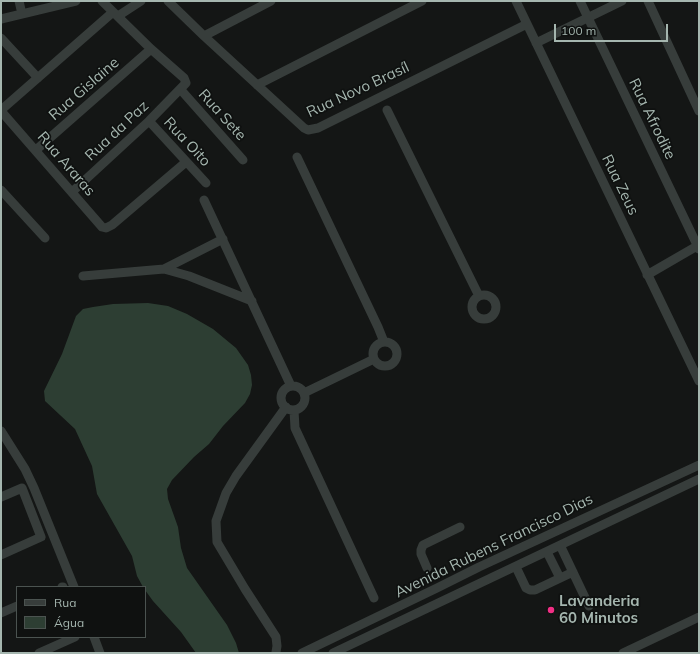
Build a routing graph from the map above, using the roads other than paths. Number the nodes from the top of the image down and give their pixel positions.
1 (19, 1) edge
2 (102, 1) edge
3 (141, 1) edge
4 (168, 1) edge
5 (271, 1) edge
6 (422, 1) edge
7 (516, 1) edge
8 (580, 1) edge
9 (622, 1) edge
10 (648, 1) edge
11 (74, 2) edge
12 (22, 14) junction
13 (116, 14) junction
14 (588, 18) junction
15 (1, 19) edge
16 (527, 24) junction
17 (204, 36) junction
18 (1, 38) edge
19 (536, 42) junction
20 (151, 48) junction
21 (38, 78) junction
22 (257, 85) junction
23 (181, 90) junction
24 (1, 110) edge
25 (387, 110) dead end
26 (699, 111) edge
27 (149, 121) junction
28 (36, 150) junction
29 (296, 157) dead end
30 (244, 160) dead end
31 (186, 162) junction
32 (206, 182) dead end
33 (1, 190) edge
34 (72, 192) junction
35 (204, 200) dead end
36 (45, 238) dead end
37 (223, 239) junction
38 (698, 246) edge
39 (164, 269) junction
40 (647, 275) junction
41 (83, 276) dead end
42 (479, 296) dead end
43 (252, 300) junction
44 (384, 342) junction
45 (374, 359) junction
46 (699, 381) edge
47 (291, 386) junction
48 (304, 393) junction
49 (290, 409) junction
50 (1, 431) edge
51 (699, 465) edge
52 (699, 479) edge
53 (1, 497) edge
54 (460, 527) dead end
55 (560, 545) junction
56 (547, 552) junction
57 (1, 555) edge
58 (516, 567) junction
59 (427, 568) dead end
60 (573, 572) junction
61 (560, 578) junction
62 (74, 586) edge
63 (374, 598) dead end
64 (16, 606) edge
65 (589, 606) dead end
66 (1, 613) edge
67 (699, 616) edge
68 (73, 638) edge
69 (94, 638) edge
70 (276, 652) dead end
71 (39, 653) edge
72 (100, 653) edge
73 (302, 653) edge
74 (332, 653) edge
75 (623, 653) edge

1 - 12 street
2 - 13 street
3 - 13 street
4 - 17 street, Rua Novo Brasíl
5 - 17 street
6 - 22 street
7 - 16 street, Rua Zeus
8 - 14 street, Rua Afrodite
9 - 14 street
10 - 26 street
11 - 12 street
12 - 15 street
13 - 20 street
13 - 21 street
14 - 19 street
14 - 38 street, Rua Afrodite
16 - 19 street, Rua Zeus
16 - 22 street, Rua Novo Brasíl
17 - 22 street, Rua Novo Brasíl
18 - 21 street
19 - 40 street, Rua Zeus
20 - 23 street
20 - 28 street, Rua Gislaine
21 - 24 street
23 - 27 street, Rua da Paz
23 - 30 street, Rua Sete
24 - 28 street, Rua Araras
25 - 42 street
27 - 31 street, Rua Oito
27 - 34 street, Rua da Paz
28 - 34 street, Rua Araras
29 - 44 street
31 - 32 street, Rua Oito
31 - 34 street, Rua Araras
33 - 36 street
35 - 37 street
37 - 39 street
37 - 43 street
38 - 40 street
39 - 41 street
39 - 43 street
40 - 46 street, Rua Zeus
43 - 47 street
44 - 45 street
44 - 45 street
45 - 48 street
47 - 48 street
47 - 49 street
48 - 49 street
49 - 63 street
49 - 70 street
50 - 62 street
51 - 73 street, Avenida Rubens Francisco Dias
52 - 55 street, Avenida Rubens Francisco Dias
53 - 57 street
54 - 59 street
55 - 56 street, Avenida Rubens Francisco Dias
55 - 60 street
56 - 58 street, Avenida Rubens Francisco Dias
56 - 61 street
58 - 61 street
58 - 74 street, Avenida Rubens Francisco Dias
60 - 61 street
60 - 65 street
64 - 66 street
67 - 75 street
68 - 71 street
69 - 72 street

